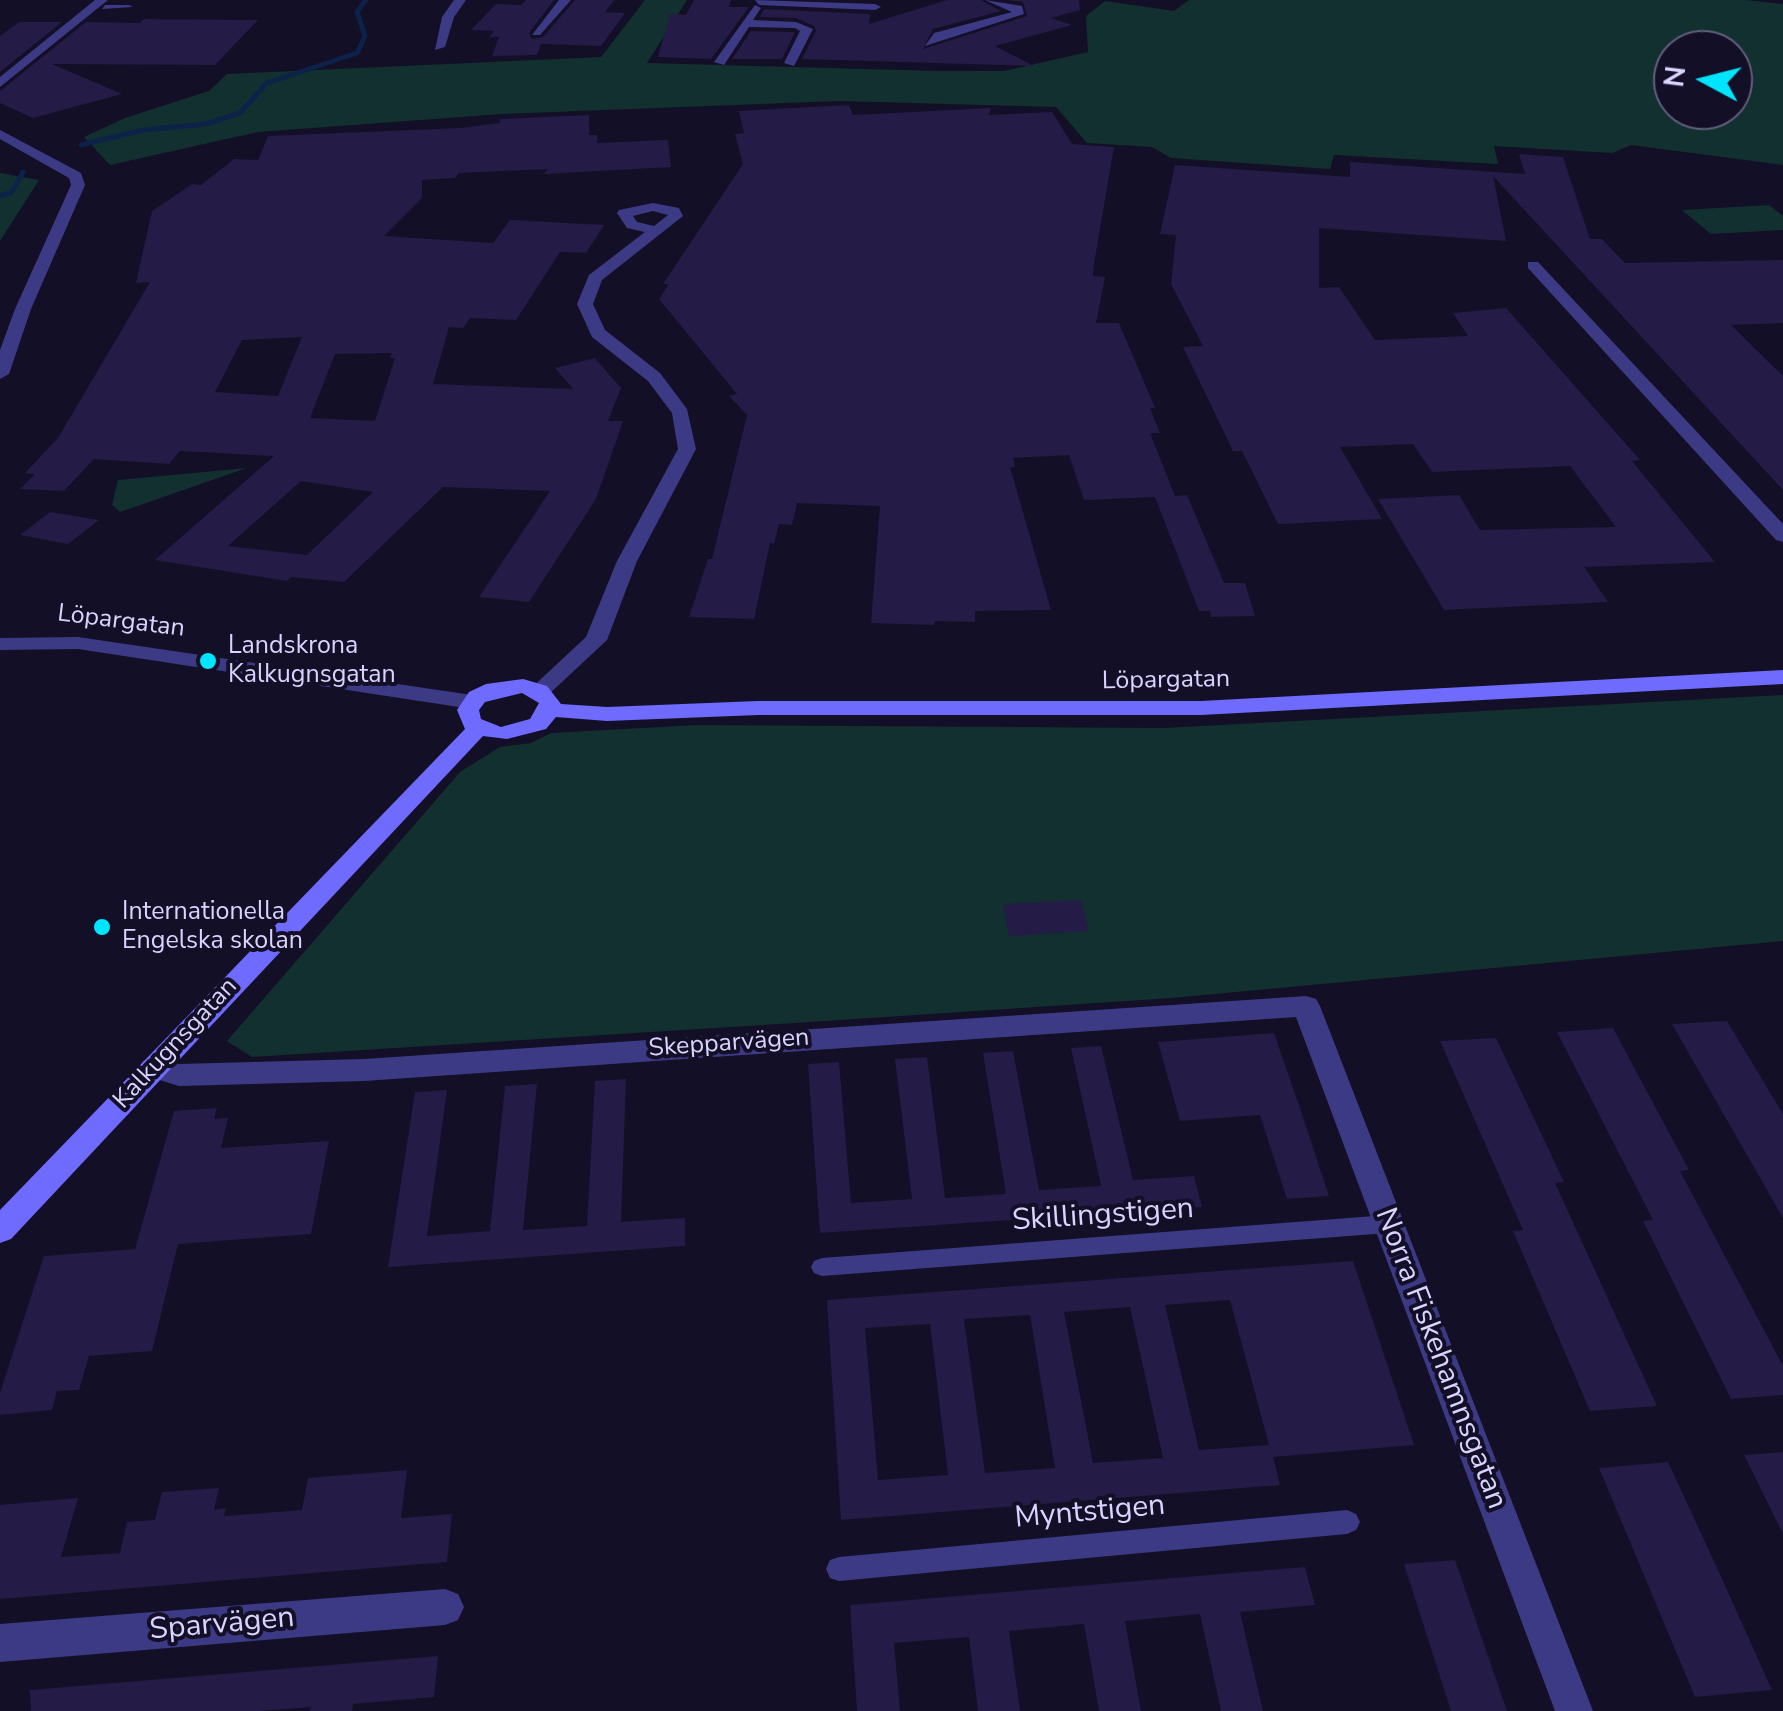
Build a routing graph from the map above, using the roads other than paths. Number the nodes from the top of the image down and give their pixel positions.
1 (460, 0) edge
2 (565, 0) edge
3 (992, 0) edge
4 (760, 1) edge
5 (103, 4) edge
6 (876, 7) dead end
7 (129, 8) dead end
8 (746, 23) junction
9 (536, 33) dead end
10 (929, 44) dead end
11 (439, 47) dead end
12 (720, 62) dead end
13 (790, 63) dead end
14 (0, 83) edge
15 (0, 134) edge
16 (654, 230) dead end
17 (1532, 265) dead end
18 (0, 374) edge
19 (1783, 536) edge
20 (0, 644) edge
21 (1783, 676) edge
22 (545, 700) junction
23 (475, 716) junction
24 (1306, 1006) joint
25 (153, 1068) junction
26 (1388, 1224) junction
27 (0, 1230) edge
28 (822, 1267) dead end
29 (1347, 1522) dead end
30 (839, 1569) dead end
31 (445, 1606) dead end
32 (0, 1642) edge
33 (1574, 1711) edge

1 - 11 street
2 - 9 street
3 - 10 street
4 - 6 street
4 - 8 street
5 - 7 lane
5 - 14 street
8 - 12 street
8 - 13 street
15 - 18 street
16 - 22 street
17 - 19 street
20 - 23 street, Löpargatan
21 - 22 street, Löpargatan
22 - 23 street, Löpargatan
22 - 23 street
23 - 25 street, Kalkugnsgatan
24 - 25 street, Skepparvägen
24 - 26 street, Norra Fiskehamnsgatan
25 - 27 street, Kalkugnsgatan
26 - 28 lane, Skillingstigen
26 - 33 street, Norra Fiskehamnsgatan
29 - 30 lane, Myntstigen
31 - 32 street, Sparvägen

